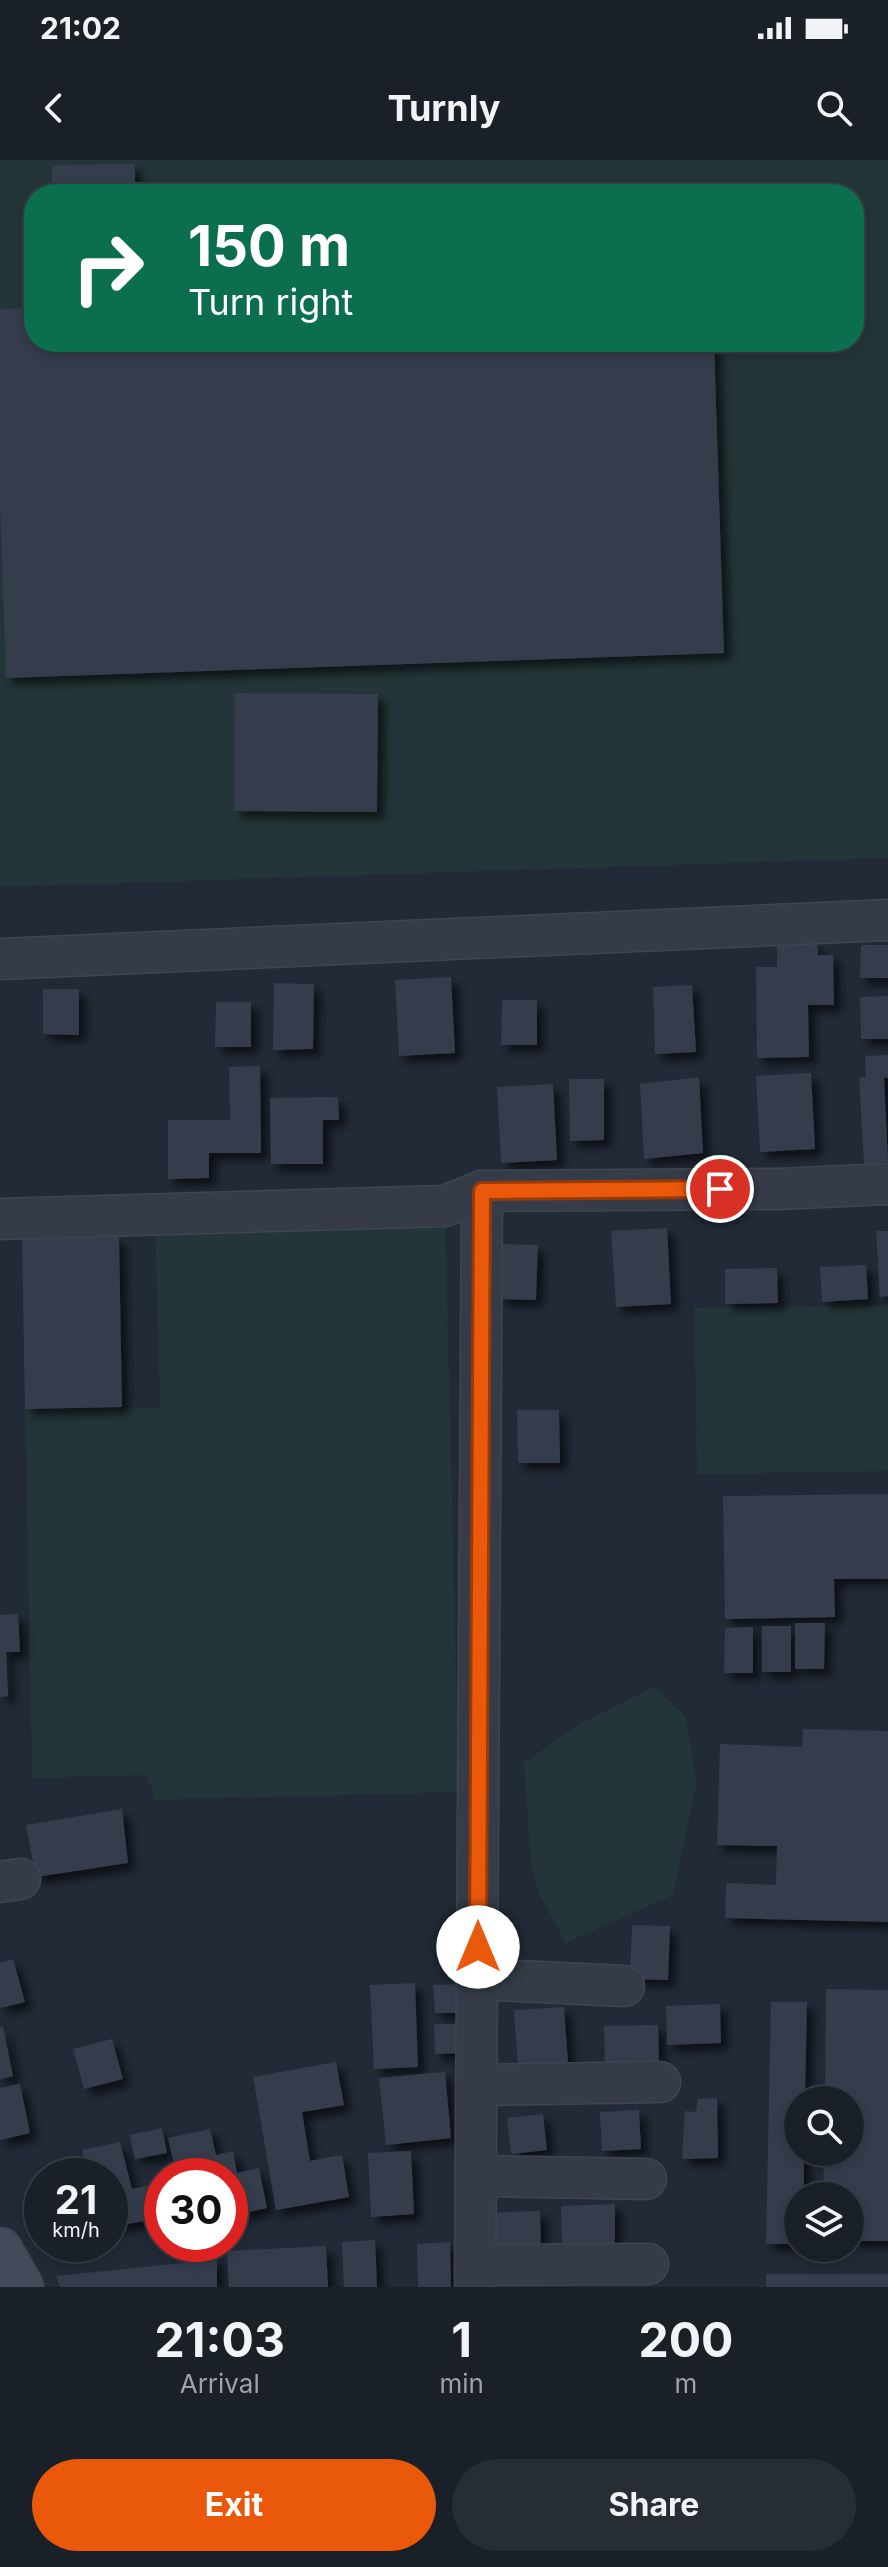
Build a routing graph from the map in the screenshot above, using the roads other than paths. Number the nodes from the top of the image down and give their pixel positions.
1 (888, 920) edge
2 (0, 959) edge
3 (888, 1184) edge
4 (482, 1191) junction
5 (0, 1219) edge
6 (478, 1979) junction
7 (624, 1986) dead end
8 (660, 2082) dead end
9 (478, 2085) junction
10 (477, 2176) junction
11 (646, 2179) dead end
12 (0, 2250) edge
13 (648, 2264) dead end
14 (475, 2276) edge
15 (21, 2287) edge

1 - 2 street
3 - 4 street
4 - 5 street
4 - 6 street
6 - 7 street
6 - 9 street
8 - 9 street
9 - 10 street
10 - 11 street
10 - 14 street
12 - 15 street
13 - 14 street

